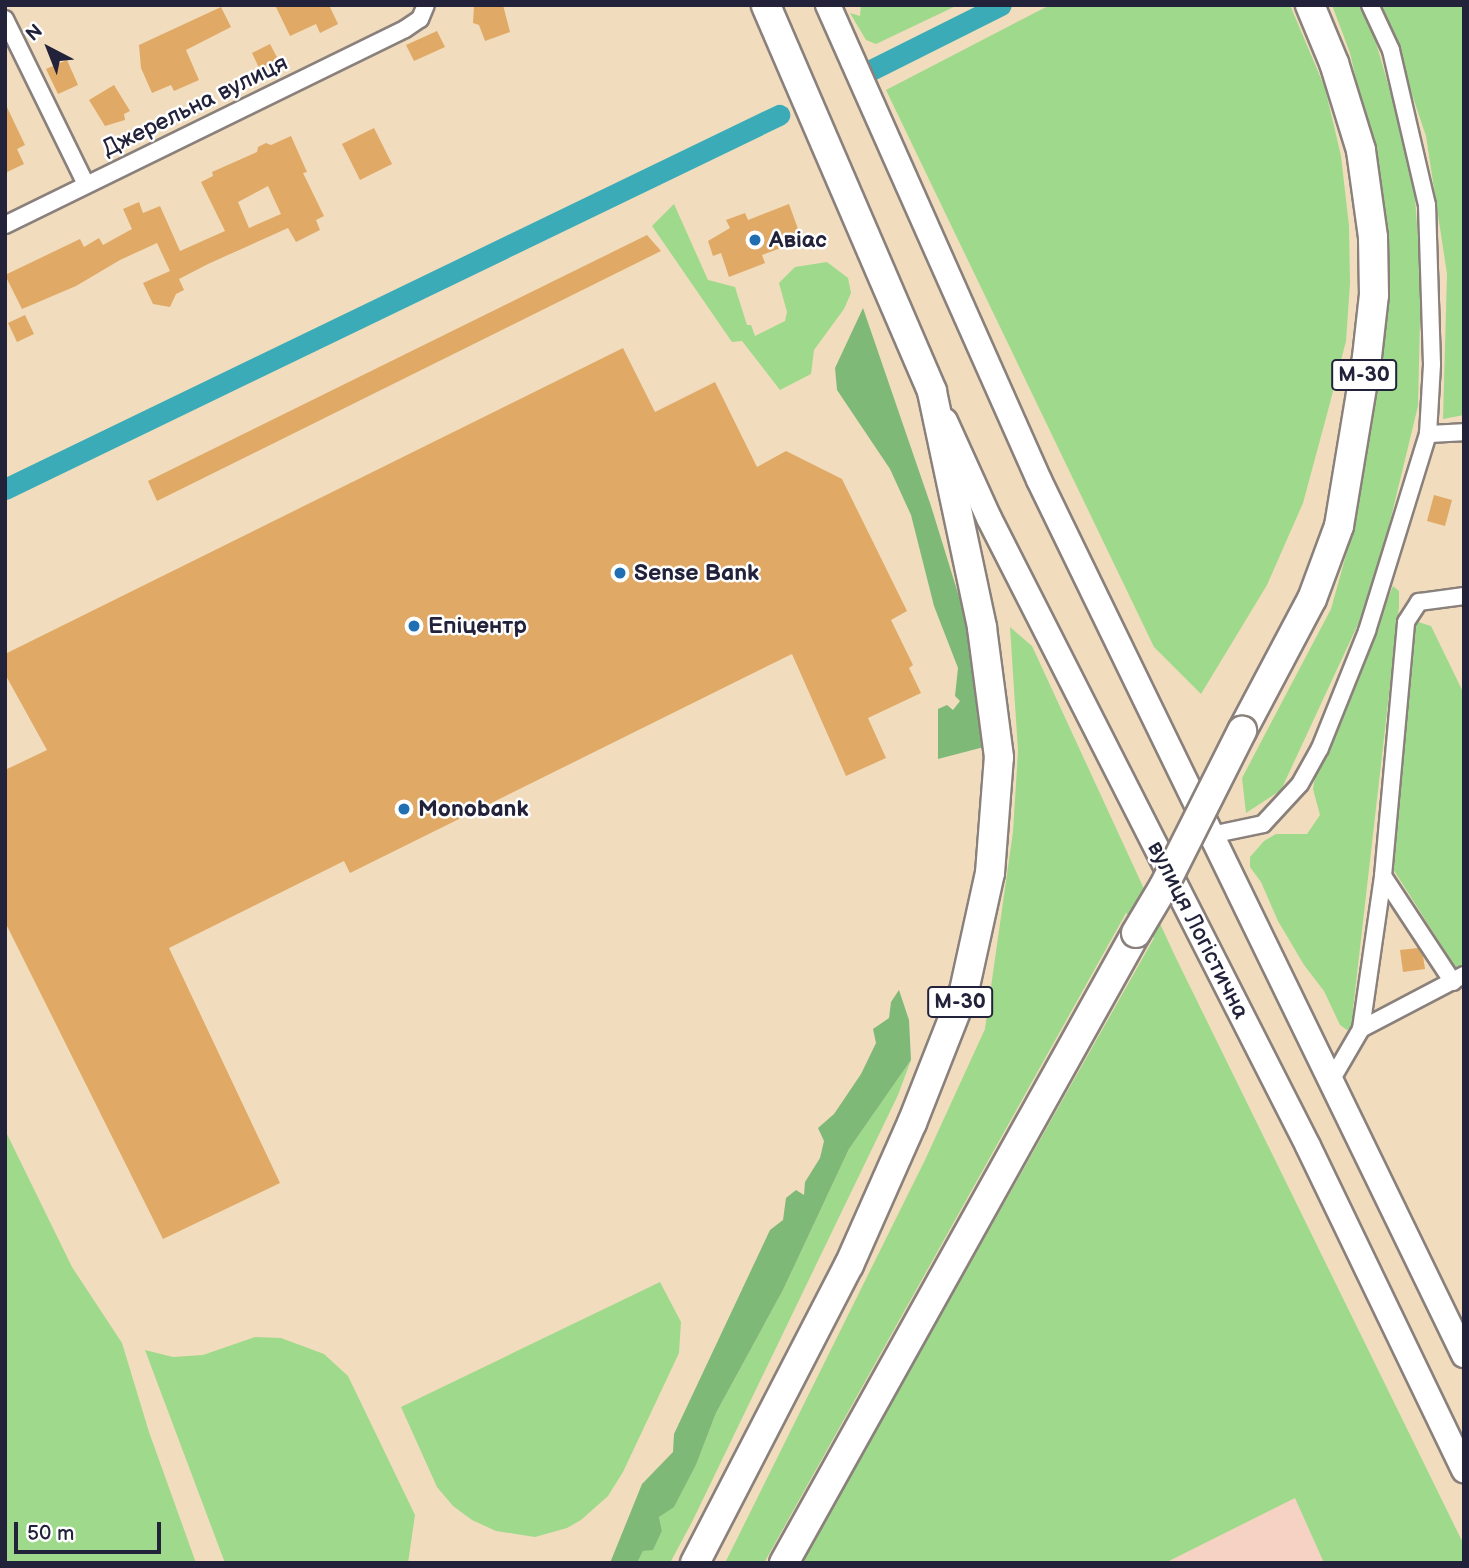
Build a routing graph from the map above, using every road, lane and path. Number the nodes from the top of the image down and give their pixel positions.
1 (426, 5) edge
2 (766, 5) edge
3 (828, 5) edge
4 (1310, 5) edge
5 (1370, 5) edge
6 (5, 19) edge
7 (86, 184) junction
8 (5, 225) edge
9 (932, 391) junction
10 (1464, 432) edge
11 (1428, 433) junction
12 (1464, 596) edge
13 (1211, 835) junction
14 (1383, 876) junction
15 (1458, 979) edge
16 (1361, 1029) junction
17 (1329, 1083) junction
18 (1464, 1355) edge
19 (1464, 1470) edge
20 (695, 1563) edge
21 (784, 1563) edge

1 - 7 street, Джерельна вулиця
2 - 9 highway, М-30
3 - 13 main road
4 - 21 highway, М-30, bridge
5 - 11 street
6 - 7 street
7 - 8 street, Джерельна вулиця
9 - 19 main road, вулиця Логістична
9 - 20 highway, М-30
10 - 11 street
11 - 13 street
12 - 14 street
13 - 17 main road
14 - 15 street
14 - 16 street
15 - 16 street
16 - 17 street
17 - 18 main road

